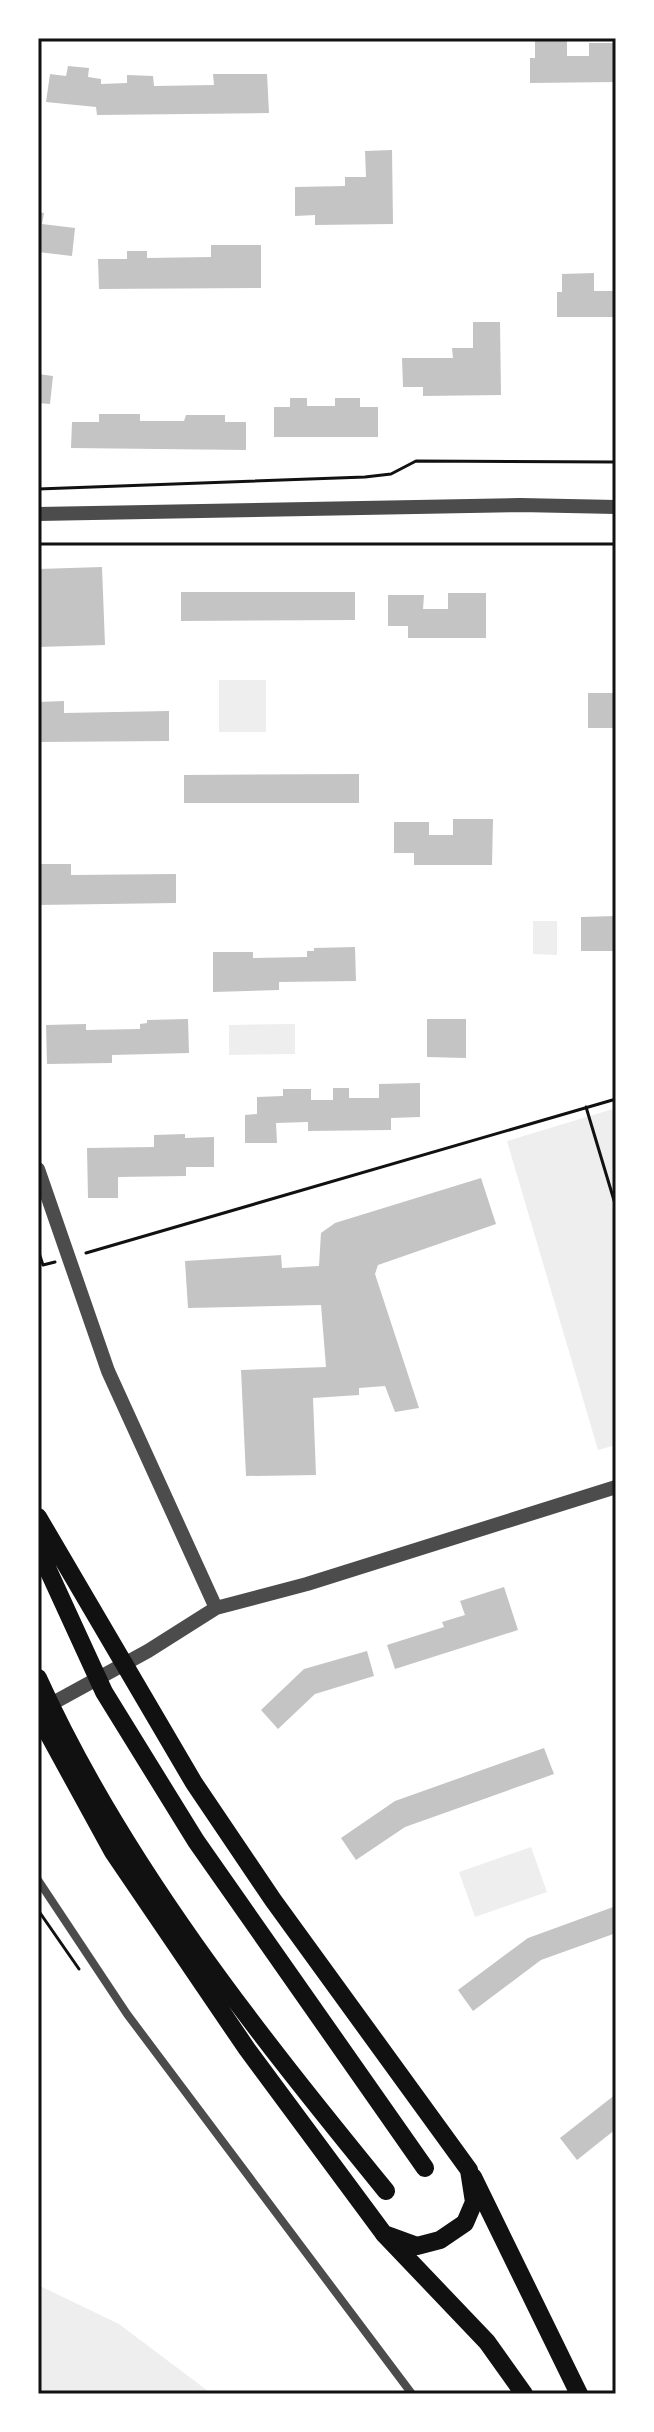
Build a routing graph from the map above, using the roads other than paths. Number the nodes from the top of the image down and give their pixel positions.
1 (616, 507) edge
2 (38, 514) edge
3 (38, 1169) edge
4 (616, 1487) edge
5 (38, 1517) edge
6 (38, 1548) edge
7 (216, 1608) junction
8 (38, 1678) edge
9 (38, 1713) edge
10 (38, 1880) edge
11 (425, 2168) dead end
12 (469, 2170) junction
13 (386, 2191) dead end
14 (384, 2234) junction
15 (412, 2394) edge
16 (524, 2394) edge
17 (579, 2394) edge

1 - 2 street
3 - 7 street
4 - 7 street
5 - 12 main road
6 - 11 main road
7 - 9 street
8 - 13 main road
9 - 14 main road
10 - 15 street
12 - 14 main road
12 - 17 main road
14 - 16 main road

